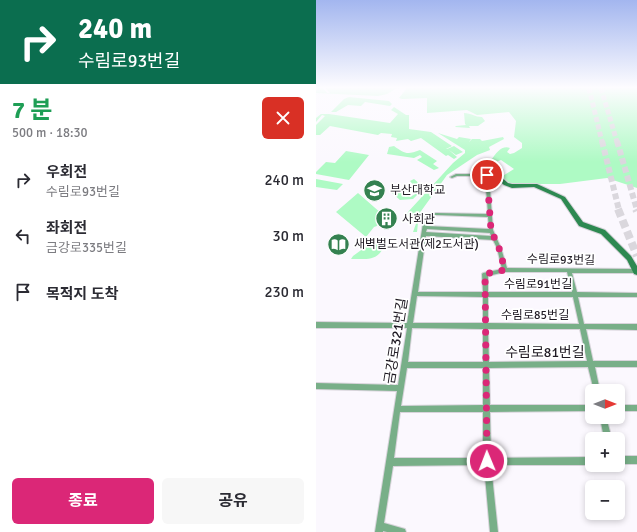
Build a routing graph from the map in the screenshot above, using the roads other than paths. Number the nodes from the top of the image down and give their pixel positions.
1 (487, 175) junction
2 (452, 177) dead end
3 (489, 216) junction
4 (425, 230) junction
5 (492, 231) junction
6 (495, 238) junction
7 (505, 270) junction
8 (569, 270) junction
9 (637, 272) edge
10 (415, 294) junction
11 (485, 294) junction
12 (574, 294) junction
13 (637, 295) edge
14 (316, 325) edge
15 (410, 326) junction
16 (486, 326) junction
17 (582, 326) junction
18 (637, 327) edge
19 (486, 364) junction
20 (591, 364) junction
21 (637, 364) edge
22 (404, 365) junction
23 (595, 384) edge
24 (316, 386) edge
25 (401, 388) junction
26 (487, 408) junction
27 (585, 408) edge
28 (625, 408) edge
29 (637, 408) edge
30 (398, 409) junction
31 (585, 460) edge
32 (625, 460) edge
33 (637, 460) edge
34 (487, 461) junction
35 (390, 462) junction
36 (380, 529) edge
37 (402, 532) edge
38 (494, 532) edge

1 - 2 street
1 - 3 street
1 - 9 main road
3 - 4 street
3 - 5 street
4 - 5 street
4 - 6 street
4 - 10 street, 금강로321번길
5 - 6 street
6 - 7 street
7 - 8 street, 수림로93번길
7 - 11 street, 수림로93번길
8 - 9 street, 수림로93번길
8 - 12 street
10 - 11 street, 수림로91번길
10 - 15 street, 금강로321번길
11 - 12 street, 수림로91번길
11 - 16 street
12 - 13 street, 수림로91번길
12 - 17 street
14 - 15 street, 수림로85번길
15 - 16 street, 수림로85번길
15 - 22 street, 금강로321번길
16 - 17 street, 수림로85번길
16 - 19 street
17 - 18 street, 수림로85번길
17 - 20 street
19 - 20 street, 수림로81번길
19 - 22 street, 수림로81번길
19 - 26 street
20 - 21 street, 수림로81번길
20 - 23 street
22 - 25 street, 금강로321번길
24 - 25 street
25 - 30 street, 금강로321번길
26 - 27 street
26 - 30 street
26 - 34 street
28 - 29 street
30 - 35 street, 금강로321번길
31 - 34 street
32 - 33 street
34 - 35 street
34 - 38 street
35 - 36 street, 금강로321번길
36 - 37 street

